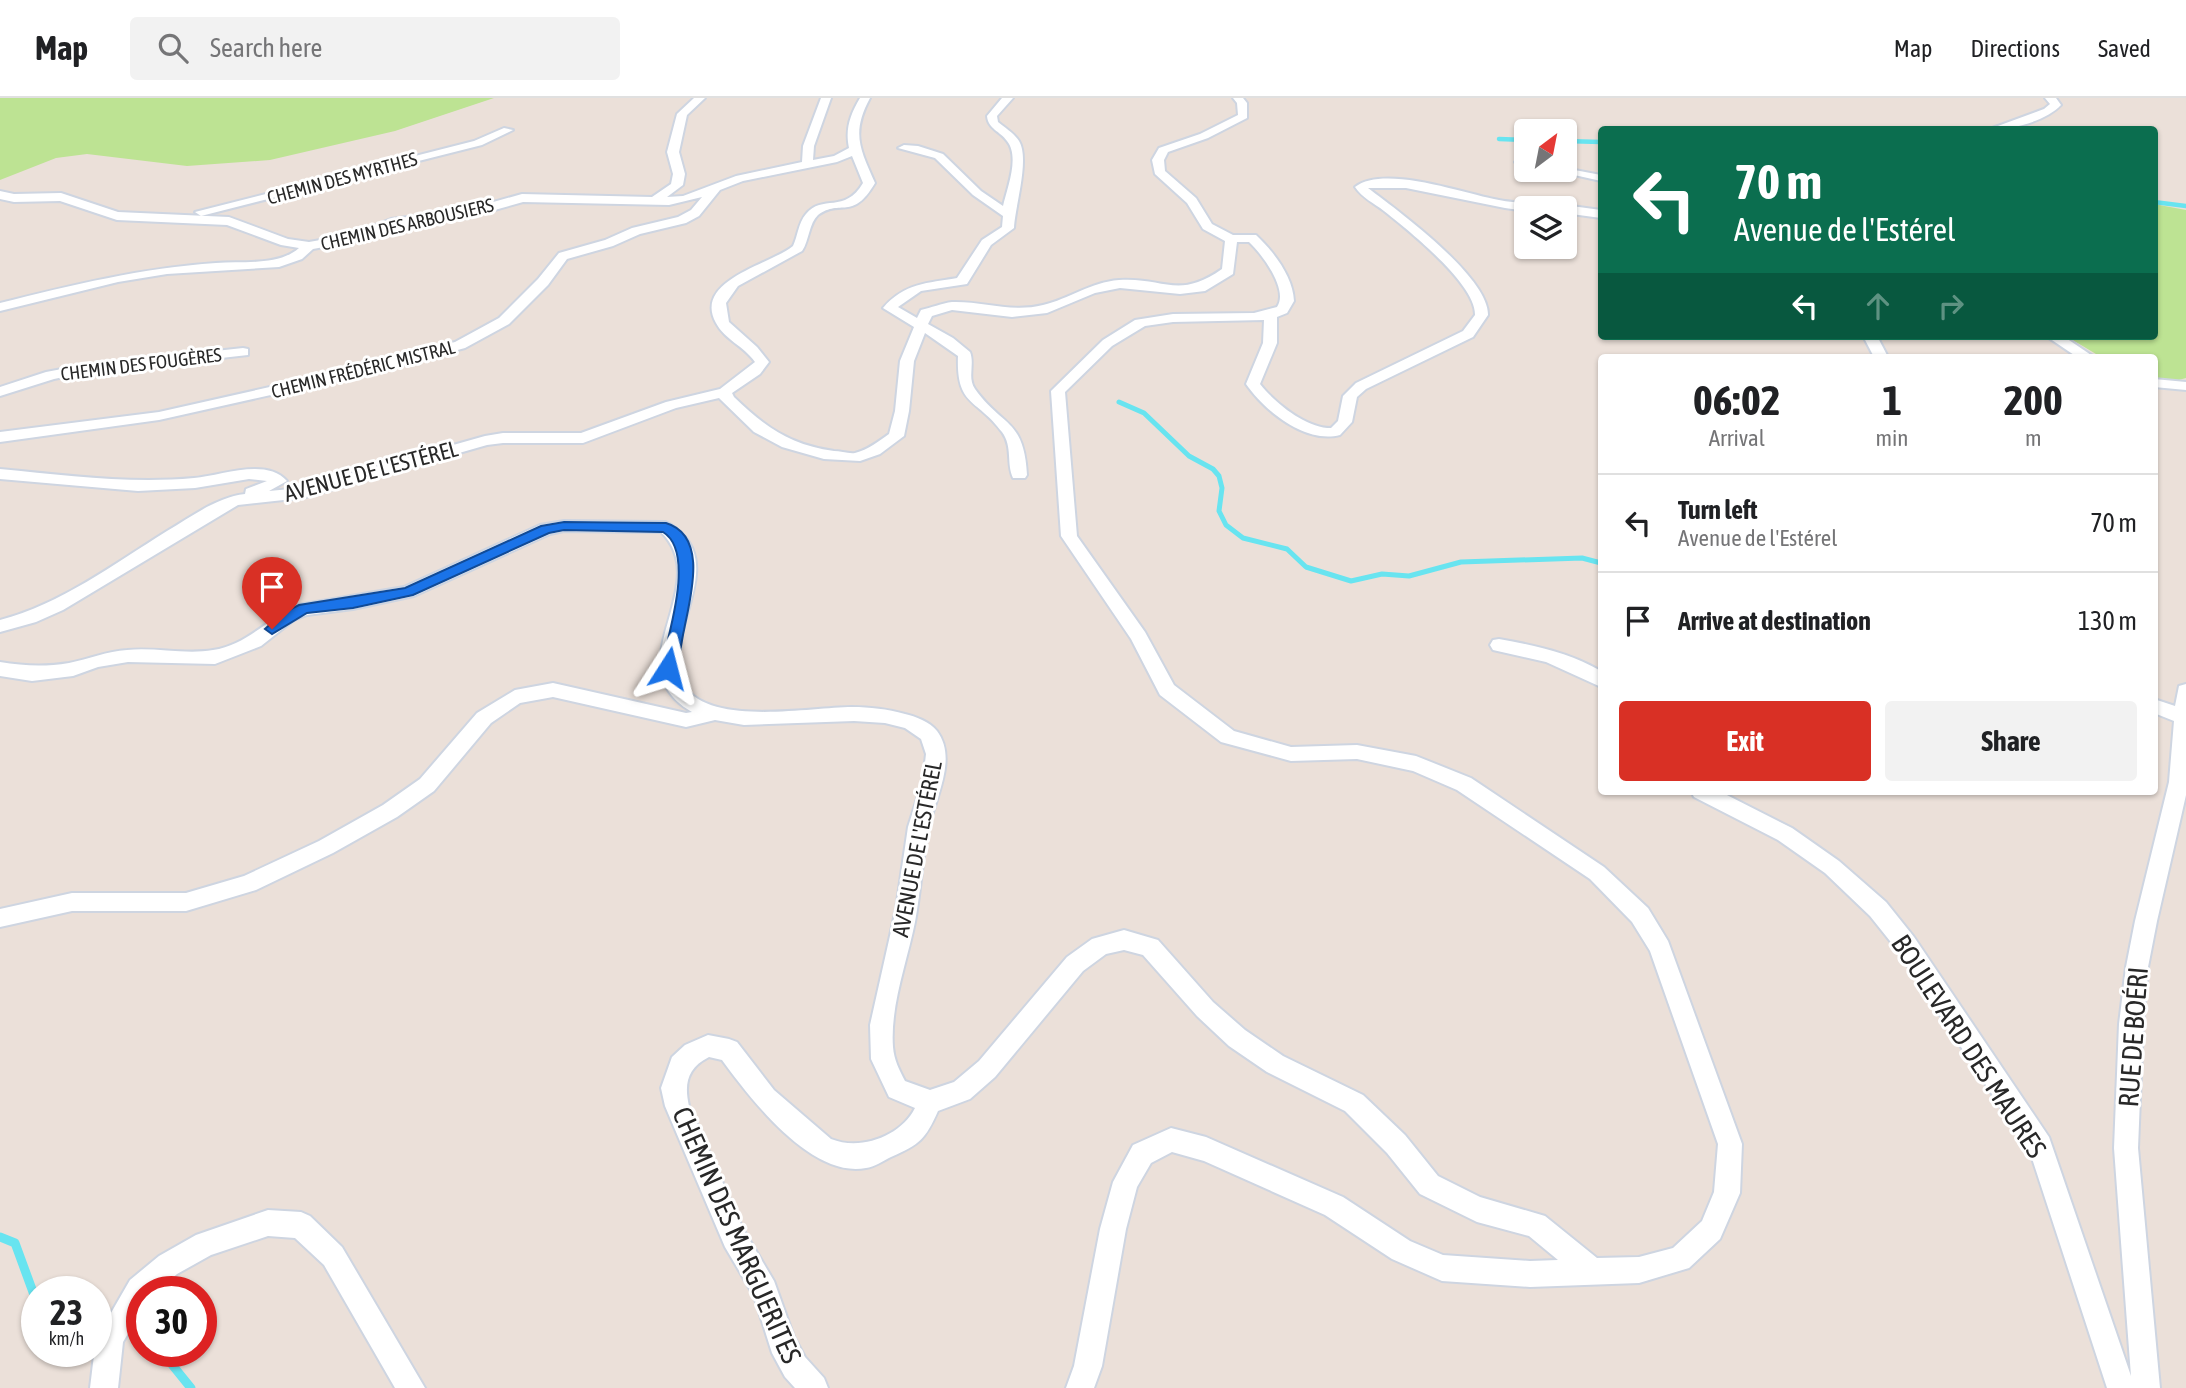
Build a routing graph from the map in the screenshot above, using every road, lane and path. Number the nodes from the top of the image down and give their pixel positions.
1 (700, 98) edge
2 (826, 98) edge
3 (865, 98) edge
4 (1008, 98) edge
5 (1238, 98) edge
6 (2050, 98) edge
7 (2004, 126) edge
8 (508, 130) dead end
9 (904, 148) dead end
10 (855, 150) junction
11 (808, 164) junction
12 (1577, 174) edge
13 (1598, 177) edge
14 (716, 187) junction
15 (0, 195) edge
16 (655, 201) junction
17 (1514, 205) edge
18 (1577, 210) edge
19 (1598, 214) edge
20 (1010, 216) junction
21 (172, 218) junction
22 (1231, 239) junction
23 (309, 246) junction
24 (0, 307) edge
25 (1270, 314) junction
26 (919, 325) junction
27 (2059, 340) edge
28 (243, 352) dead end
29 (2082, 354) edge
30 (2158, 383) edge
31 (2186, 386) edge
32 (0, 392) edge
33 (725, 392) junction
34 (0, 437) edge
35 (0, 474) edge
36 (1019, 475) dead end
37 (234, 500) junction
38 (0, 626) edge
39 (1499, 645) dead end
40 (0, 668) edge
41 (1598, 678) edge
42 (2186, 691) edge
43 (2158, 707) edge
44 (715, 713) junction
45 (2182, 716) junction
46 (1709, 795) edge
47 (0, 918) edge
48 (930, 1102) junction
49 (1593, 1272) junction
50 (104, 1388) edge
51 (411, 1388) edge
52 (814, 1388) edge
53 (1080, 1388) edge
54 (2122, 1388) edge
55 (2146, 1388) edge

1 - 16 street
2 - 11 street
3 - 10 street
4 - 20 street
5 - 22 street
6 - 7 street
8 - 21 street, CHEMIN DES MYRTHES
9 - 20 street
10 - 11 street, CHEMIN DES ARBOUSIERS
10 - 33 street
11 - 14 street, CHEMIN DES ARBOUSIERS
12 - 13 street
14 - 16 street, CHEMIN DES ARBOUSIERS
14 - 34 street, CHEMIN FRÉDÉRIC MISTRAL
15 - 21 street, CHEMIN DES ARBOUSIERS
16 - 23 street, CHEMIN DES ARBOUSIERS
17 - 25 street
18 - 19 street
20 - 26 street
21 - 23 street, CHEMIN DES ARBOUSIERS
22 - 25 street
22 - 26 street
23 - 24 street
25 - 49 street
26 - 33 street
26 - 36 street
27 - 29 street
28 - 32 street, CHEMIN DES FOUGÈRES
30 - 31 street
33 - 37 street, AVENUE DE L'ESTÉREL
35 - 37 street
37 - 38 street, AVENUE DE L'ESTÉREL
39 - 41 street
40 - 44 street, AVENUE DE L'ESTÉREL
42 - 45 street, RUE DE BOÉRI
43 - 45 street
44 - 47 street
44 - 48 street, AVENUE DE L'ESTÉREL
45 - 55 street, RUE DE BOÉRI
46 - 54 street, BOULEVARD DES MAURES
48 - 49 street
48 - 52 street, CHEMIN DES MARGUERITES
49 - 53 street
50 - 51 street

